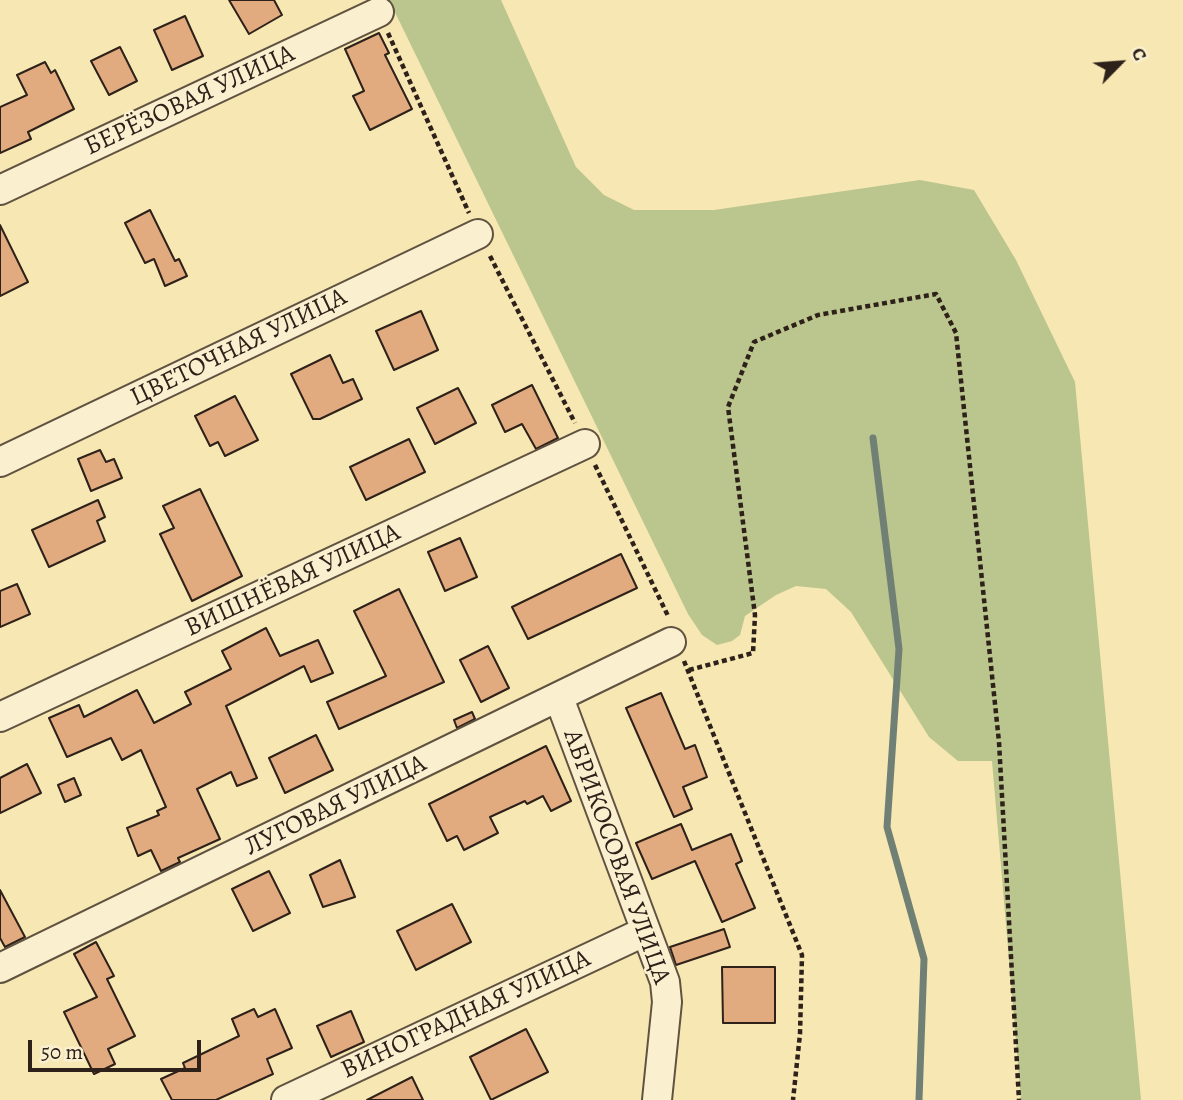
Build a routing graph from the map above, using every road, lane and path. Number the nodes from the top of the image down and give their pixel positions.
1 (379, 12) joint
2 (0, 190) edge
3 (478, 234) junction
4 (585, 444) junction
5 (0, 462) edge
6 (671, 642) junction
7 (689, 670) junction
8 (559, 698) junction
9 (0, 717) edge
10 (646, 931) junction
11 (0, 968) edge
12 (286, 1100) edge
13 (657, 1100) edge
14 (793, 1100) edge
15 (1019, 1100) edge

1 - 2 street, БЕРЁЗОВАЯ УЛИЦА
1 - 3 path
3 - 4 path
3 - 5 street, ЦВЕТОЧНАЯ УЛИЦА
4 - 6 path
4 - 9 street, ВИШНЁВАЯ УЛИЦА
6 - 7 path
6 - 8 street, ЛУГОВАЯ УЛИЦА
7 - 14 path
7 - 15 path
8 - 10 street, АБРИКОСОВАЯ УЛИЦА
8 - 11 street, ЛУГОВАЯ УЛИЦА
10 - 12 street, ВИНОГРАДНАЯ УЛИЦА
10 - 13 street, АБРИКОСОВАЯ УЛИЦА

